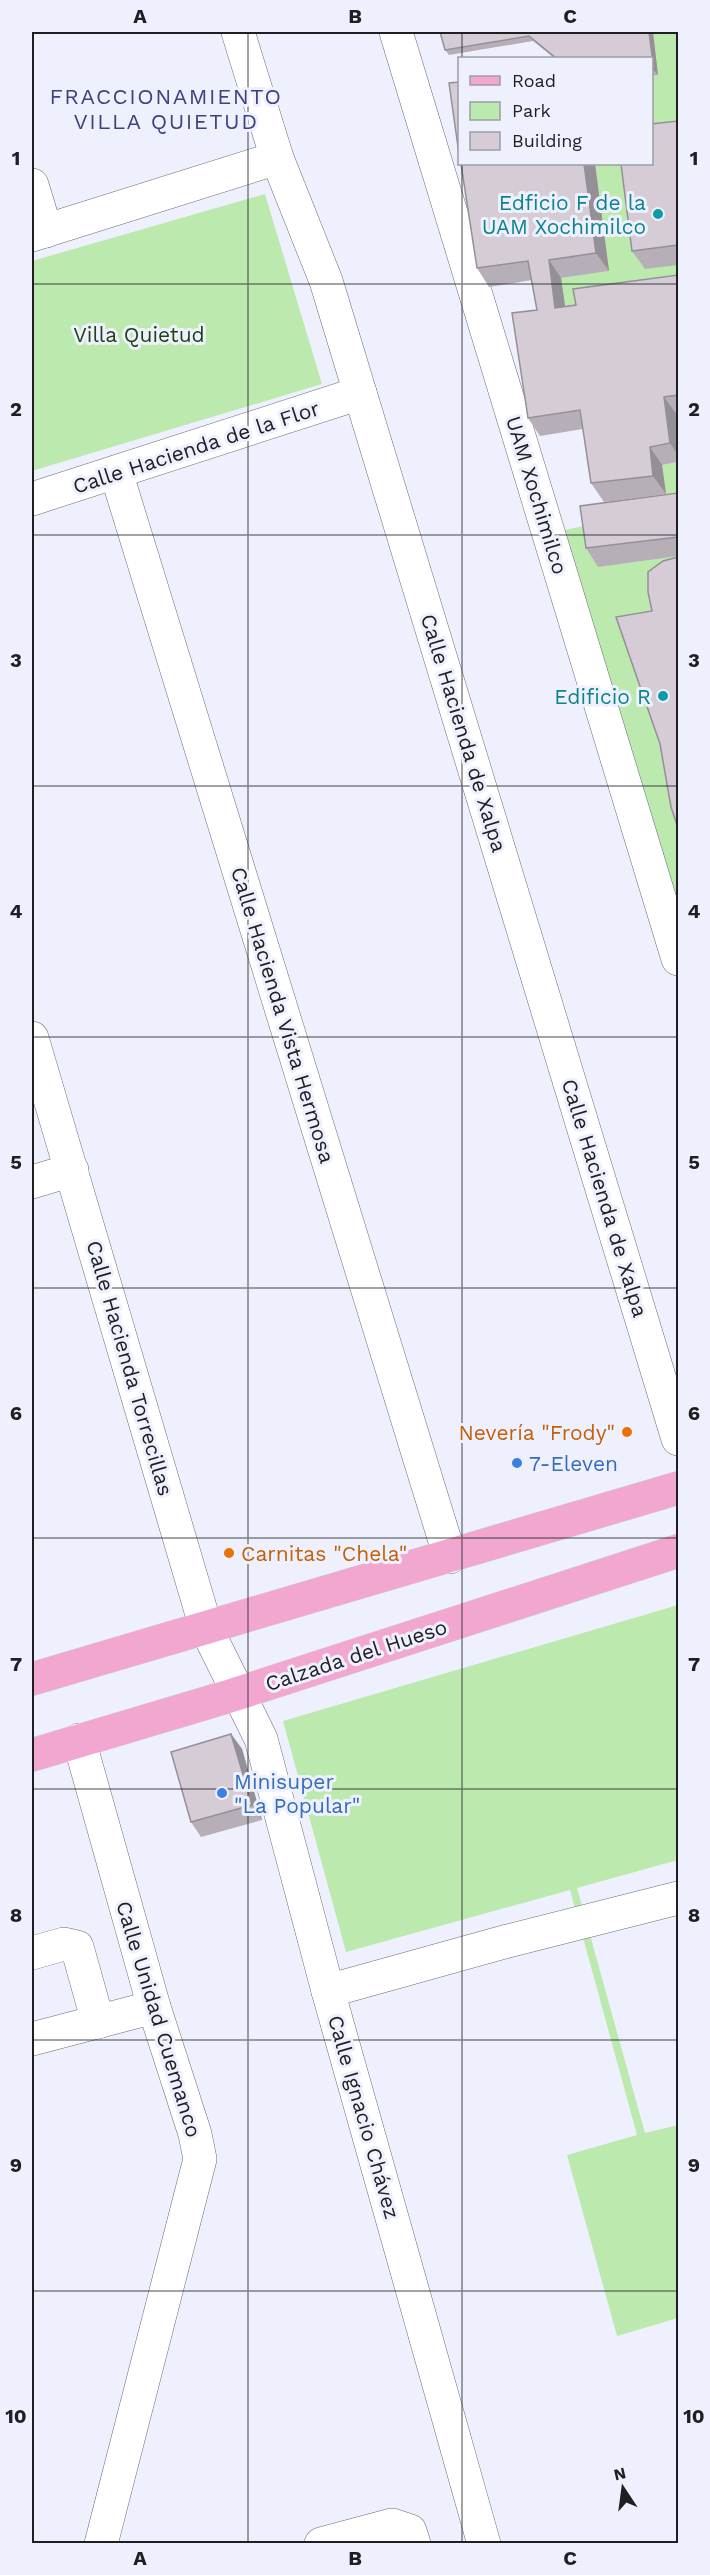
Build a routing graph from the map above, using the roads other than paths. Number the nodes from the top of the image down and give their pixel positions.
1 (238, 32) edge
2 (396, 32) edge
3 (277, 158) junction
4 (32, 185) edge
5 (39, 233) edge
6 (360, 393) junction
7 (117, 472) junction
8 (32, 499) edge
9 (678, 959) edge
10 (32, 1038) edge
11 (72, 1170) junction
12 (32, 1182) edge
13 (678, 1439) edge
14 (678, 1488) edge
15 (678, 1551) edge
16 (450, 1557) junction
17 (206, 1628) junction
18 (32, 1679) edge
19 (238, 1694) junction
20 (79, 1740) junction
21 (32, 1755) edge
22 (678, 1898) edge
23 (32, 1953) edge
24 (328, 1991) junction
25 (154, 2007) junction
26 (98, 2022) junction
27 (32, 2039) edge
28 (101, 2544) edge
29 (321, 2544) edge
30 (414, 2544) edge
31 (484, 2544) edge

1 - 3 street, Calle Hacienda de Xalpa
2 - 9 street, UAM Xochimilco
3 - 5 street
3 - 6 street, Calle Hacienda de Xalpa
4 - 5 street
6 - 7 street, Calle Hacienda de la Flor
6 - 13 street, Calle Hacienda de Xalpa
7 - 8 street, Calle Hacienda de la Flor
7 - 16 street, Calle Hacienda Vista Hermosa
10 - 11 street, Calle Hacienda Torrecillas
11 - 12 street
11 - 17 street, Calle Hacienda Torrecillas
14 - 16 main road
15 - 19 main road, Calzada del Hueso
16 - 17 main road
17 - 18 main road
17 - 19 street, Calle Hacienda Torrecillas
19 - 20 main road, Calzada del Hueso
19 - 24 street, Calle Ignacio Chávez
20 - 21 main road, Calzada del Hueso
20 - 25 street, Calle Unidad Cuemanco
22 - 24 street
23 - 26 street
24 - 31 street, Calle Ignacio Chávez
25 - 26 street
25 - 28 street, Calle Unidad Cuemanco
26 - 27 street
29 - 30 street

